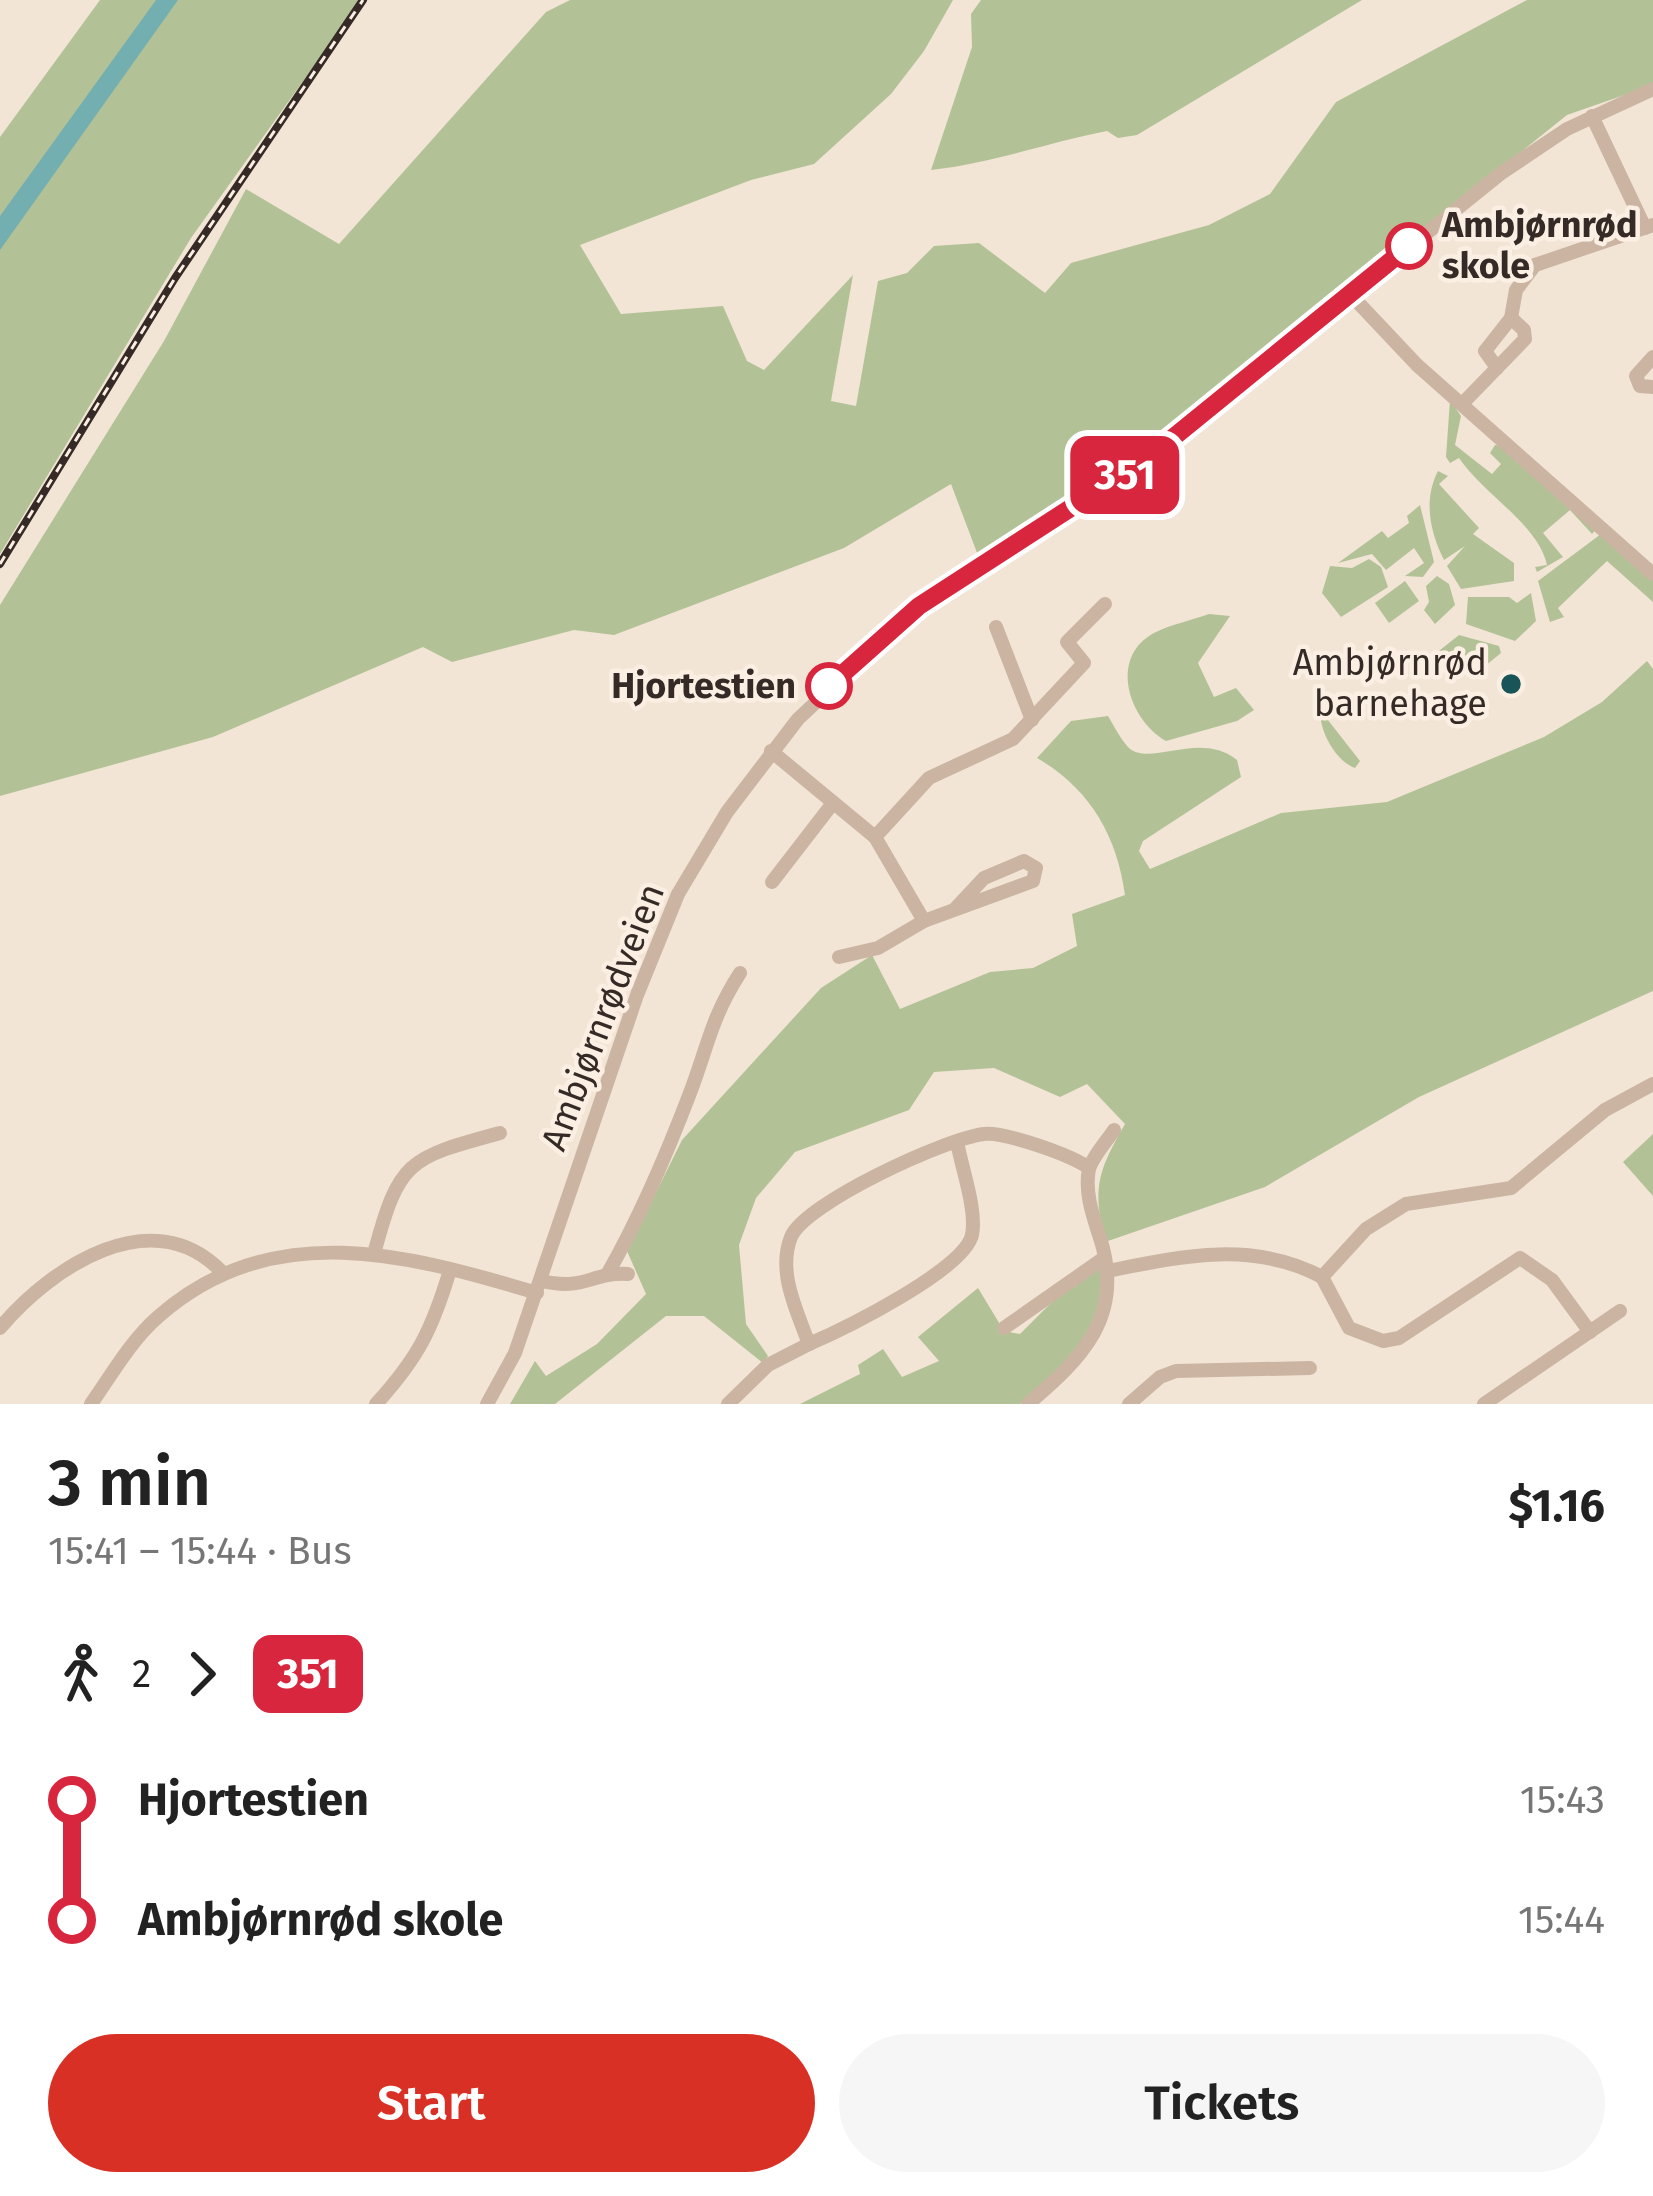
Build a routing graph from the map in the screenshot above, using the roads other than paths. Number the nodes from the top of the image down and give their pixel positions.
1 (1653, 88) edge
2 (1592, 116) junction
3 (1649, 227) edge
4 (1350, 294) junction
5 (1511, 318) junction
6 (1653, 357) edge
7 (1497, 368) junction
8 (1653, 387) edge
9 (1462, 403) junction
10 (1647, 556) edge
11 (1653, 574) edge
12 (1105, 604) dead end
13 (996, 627) dead end
14 (1032, 720) junction
15 (771, 751) junction
16 (832, 802) junction
17 (875, 837) junction
18 (772, 882) dead end
19 (954, 910) junction
20 (924, 921) junction
21 (839, 957) dead end
22 (740, 973) dead end
23 (1653, 1084) edge
24 (1114, 1130) dead end
25 (500, 1133) dead end
26 (957, 1142) junction
27 (1090, 1168) junction
28 (374, 1254) junction
29 (1106, 1264) junction
30 (450, 1270) junction
31 (221, 1271) junction
32 (608, 1273) junction
33 (628, 1274) dead end
34 (1322, 1276) junction
35 (539, 1287) junction
36 (1620, 1311) dead end
37 (0, 1328) edge
38 (1004, 1328) dead end
39 (1590, 1332) junction
40 (809, 1344) junction
41 (1310, 1368) dead end
42 (91, 1404) edge
43 (376, 1404) edge
44 (487, 1404) edge
45 (728, 1404) edge
46 (1028, 1404) edge
47 (1129, 1404) edge
48 (1484, 1404) edge

1 - 2 street, Ambjørnrødveien
2 - 3 street
2 - 4 street, Ambjørnrødveien
3 - 5 street
4 - 9 street
4 - 15 street, Ambjørnrødveien
5 - 7 street
5 - 7 street
6 - 8 street
7 - 9 street
9 - 10 street
10 - 11 street
12 - 14 street
13 - 14 street
14 - 17 street
15 - 16 street
15 - 35 street, Ambjørnrødveien
16 - 17 street
16 - 18 street
17 - 20 street
19 - 19 street
19 - 20 street
20 - 21 street
22 - 32 street
23 - 34 street
24 - 27 street
25 - 28 street
26 - 27 street
26 - 40 street
26 - 40 street
27 - 29 street
28 - 30 street
28 - 31 street
29 - 34 street
29 - 38 street
29 - 46 street
30 - 35 street
30 - 43 street
31 - 37 street
31 - 42 street
32 - 33 street
32 - 35 street
34 - 39 street
35 - 44 street, Ambjørnrødveien
36 - 39 street
39 - 48 street
40 - 45 street
41 - 47 street

